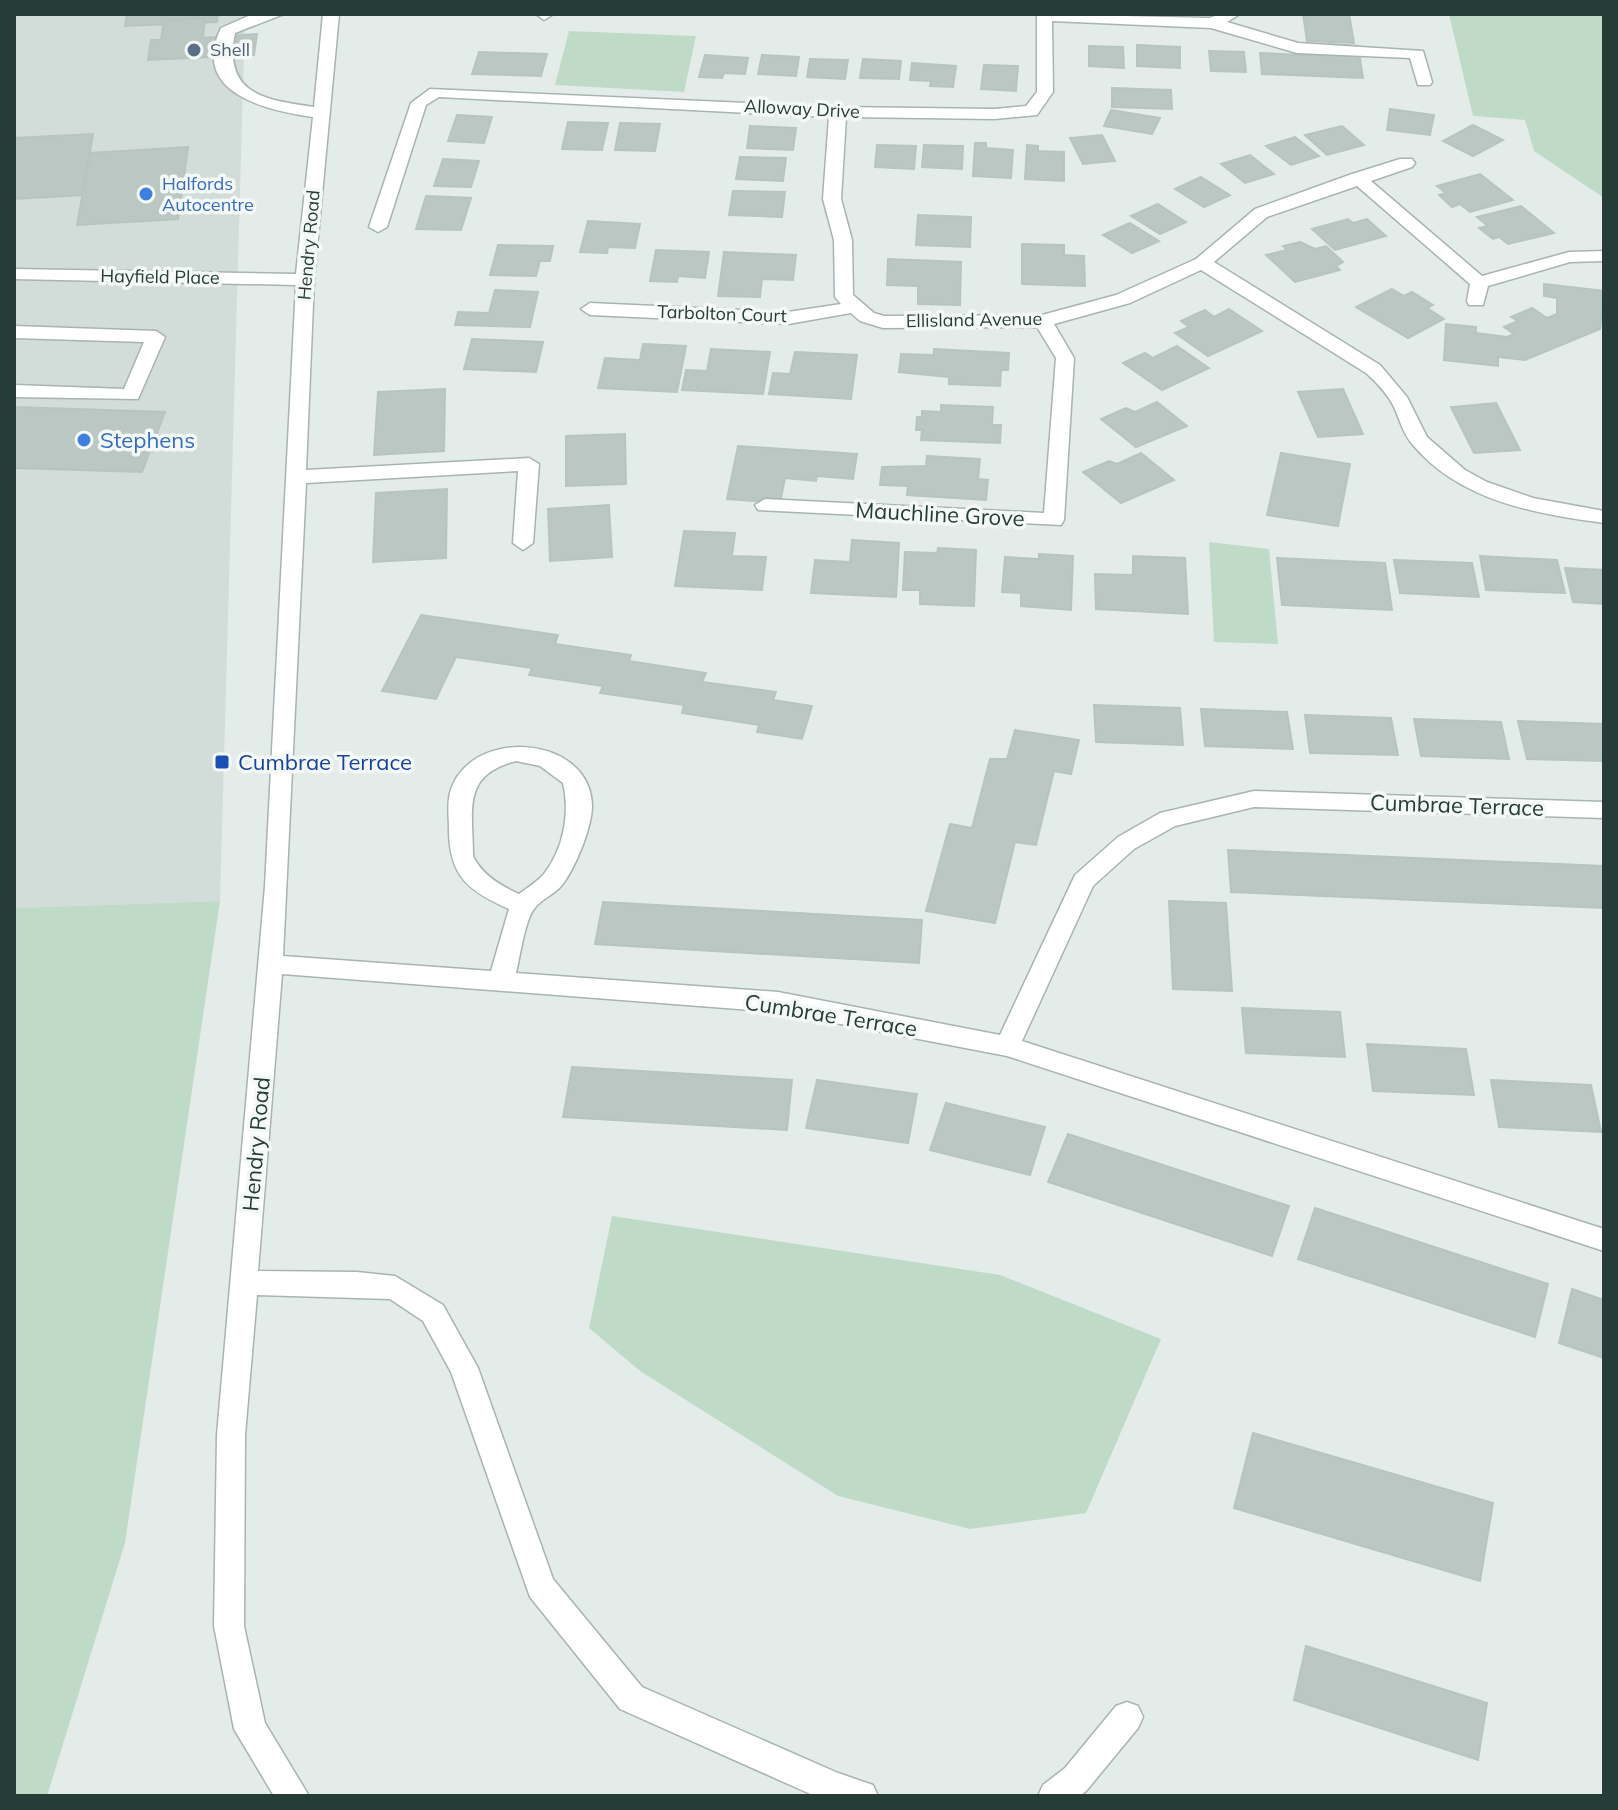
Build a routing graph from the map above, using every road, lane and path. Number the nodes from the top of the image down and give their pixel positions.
1 (276, 14) edge
2 (331, 14) edge
3 (1232, 14) edge
4 (1042, 15) edge
5 (1212, 23) junction
6 (1424, 82) dead end
7 (838, 112) junction
8 (321, 113) junction
9 (1406, 163) dead end
10 (1358, 178) junction
11 (378, 227) dead end
12 (1604, 256) edge
13 (1202, 263) junction
14 (18, 274) edge
15 (305, 280) junction
16 (14, 295) edge
17 (853, 307) junction
18 (590, 309) dead end
19 (1043, 321) junction
20 (14, 332) edge
21 (14, 391) edge
22 (295, 477) junction
23 (765, 505) dead end
24 (1604, 517) edge
25 (523, 543) dead end
26 (1604, 810) edge
27 (522, 905) junction
28 (272, 964) junction
29 (501, 981) junction
30 (1007, 1046) junction
31 (1604, 1240) edge
32 (244, 1283) junction
33 (1127, 1717) dead end
34 (293, 1796) edge
35 (862, 1796) edge
36 (1054, 1796) edge

1 - 8 street
2 - 8 street, Hendry Road
3 - 5 street, Alloway Drive
4 - 5 street, Alloway Drive
4 - 7 street, Alloway Drive
5 - 6 street
7 - 11 street, Alloway Drive
7 - 17 street
8 - 15 street, Hendry Road
9 - 10 street, Ellisland Avenue
10 - 12 street
10 - 13 street, Ellisland Avenue
13 - 19 street, Ellisland Avenue
13 - 24 street
14 - 15 street, Hayfield Place
14 - 16 street
15 - 22 street, Hendry Road
17 - 18 street, Tarbolton Court
17 - 19 street, Ellisland Avenue
19 - 23 street, Mauchline Grove
20 - 21 street
22 - 25 street
22 - 28 street, Hendry Road
26 - 30 street, Cumbrae Terrace
27 - 27 street
27 - 29 street
28 - 29 street, Cumbrae Terrace
28 - 32 street, Hendry Road
29 - 30 street, Cumbrae Terrace
30 - 31 street, Cumbrae Terrace
32 - 34 street, Hendry Road
32 - 35 street
33 - 36 street

